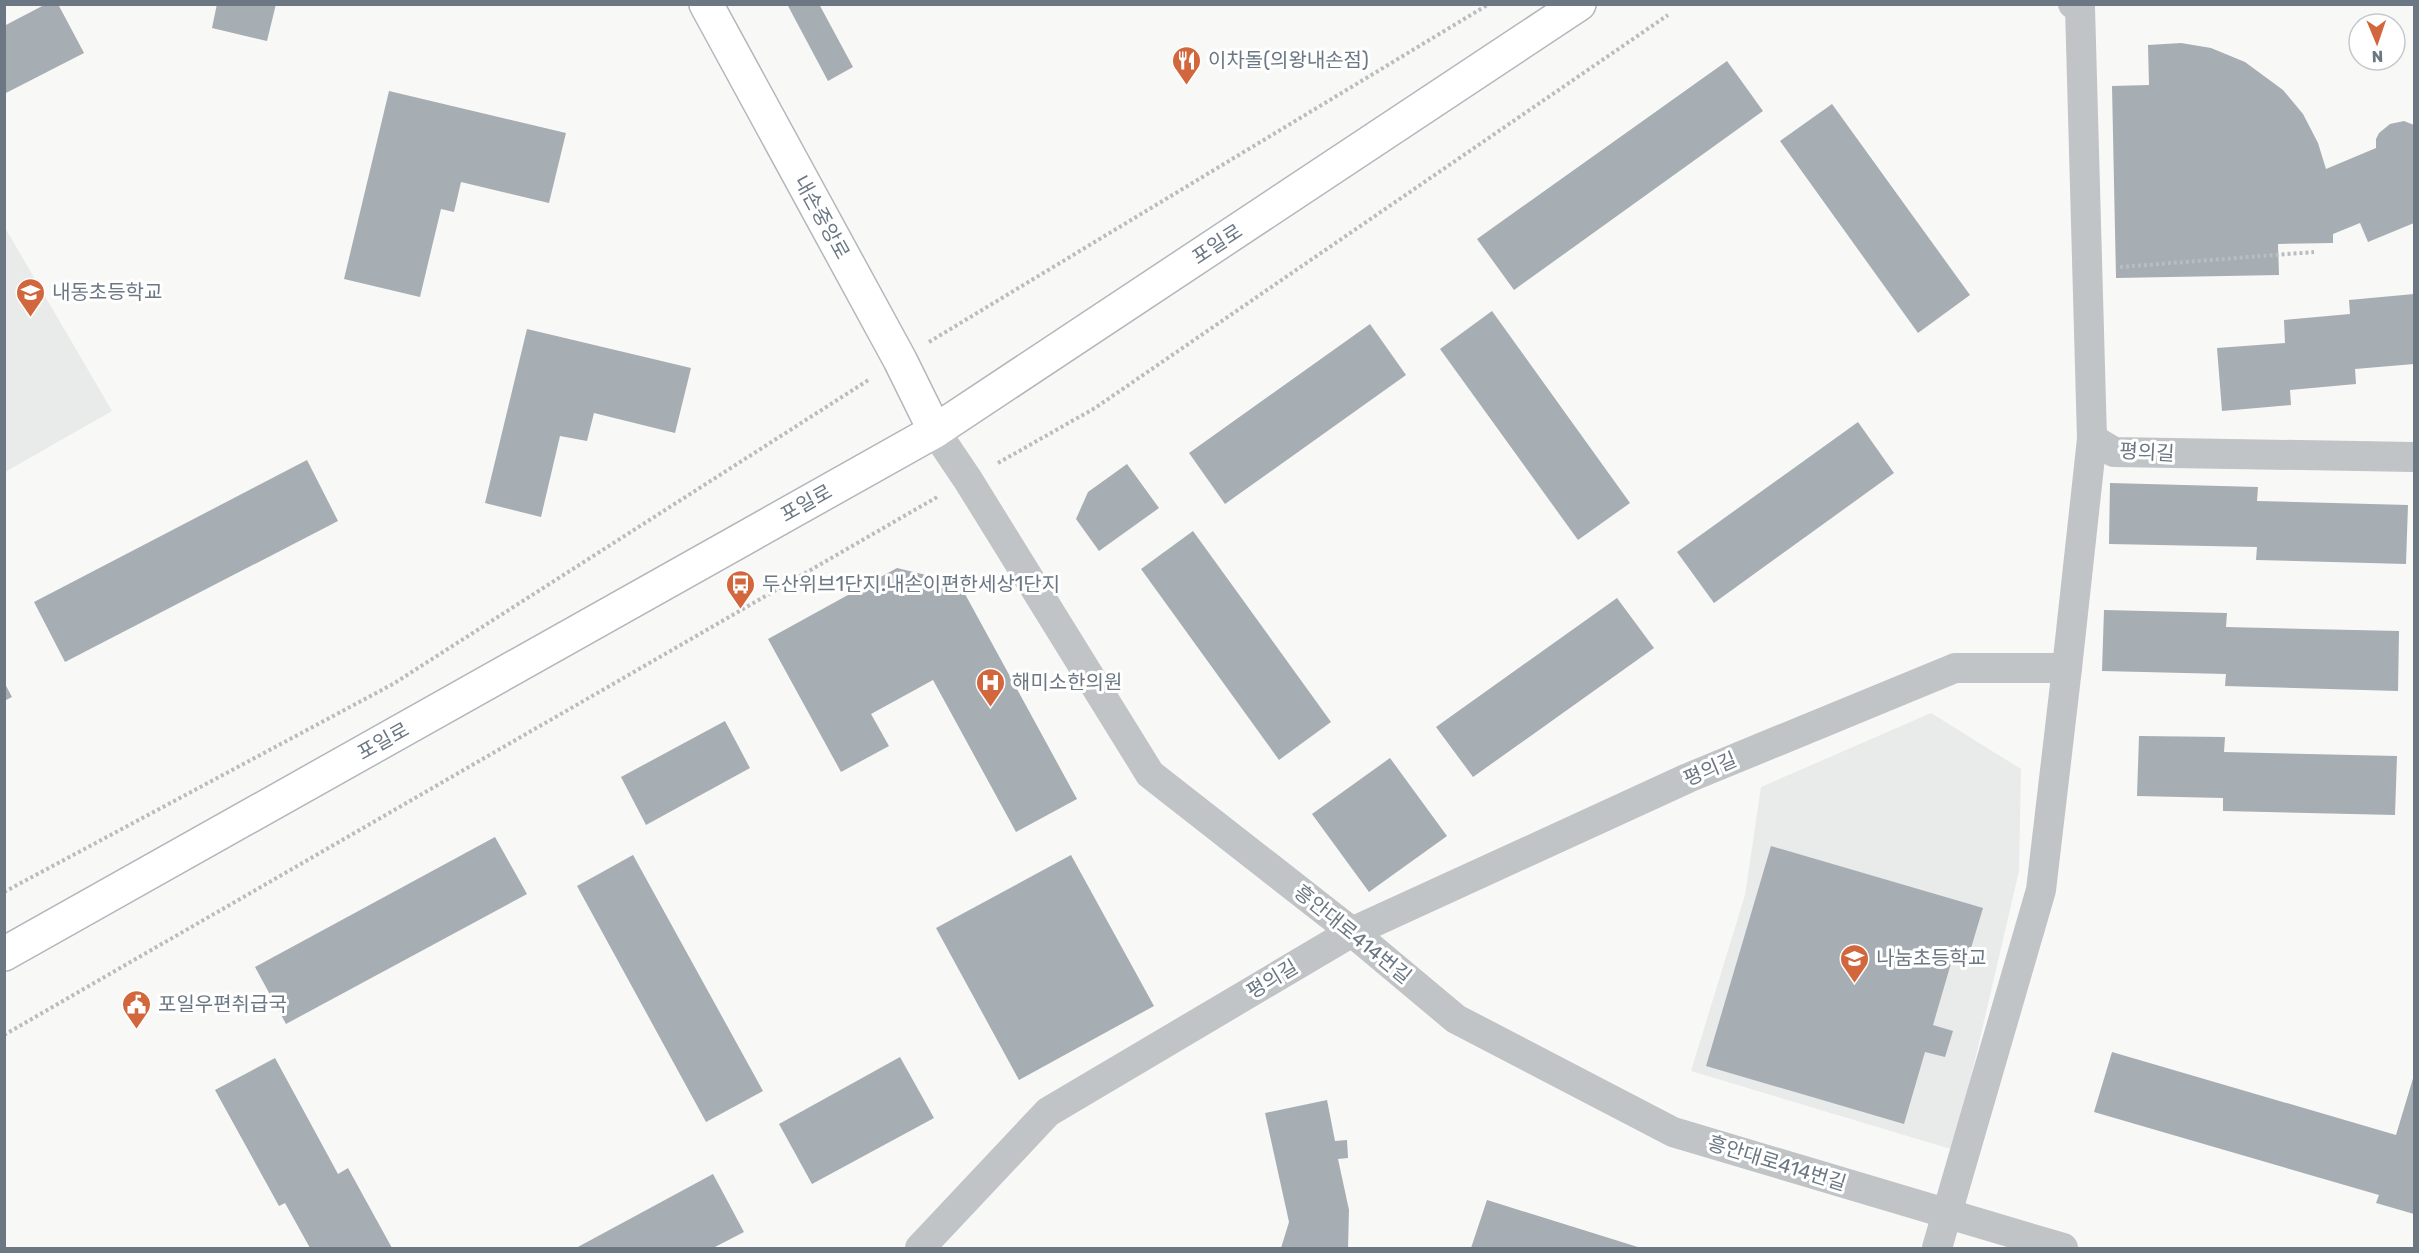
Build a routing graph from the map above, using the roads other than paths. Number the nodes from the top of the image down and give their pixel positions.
1 (706, 4) edge
2 (1579, 4) edge
3 (2073, 4) edge
4 (935, 430) junction
5 (2092, 439) junction
6 (2415, 457) edge
7 (2067, 668) junction
8 (1352, 932) junction
9 (4, 954) edge
10 (1948, 1214) junction
11 (920, 1248) edge
12 (1937, 1248) edge
13 (2063, 1248) edge

1 - 4 street, 내손중앙로
2 - 4 street, 포일로
3 - 5 street
4 - 8 street, 흥안대로414번길
4 - 9 street, 포일로
5 - 6 street, 평의길
5 - 7 street, 평의길
7 - 8 street, 평의길
7 - 10 street
8 - 10 street, 흥안대로414번길
8 - 11 street, 평의길
10 - 12 street
10 - 13 street, 흥안대로414번길

